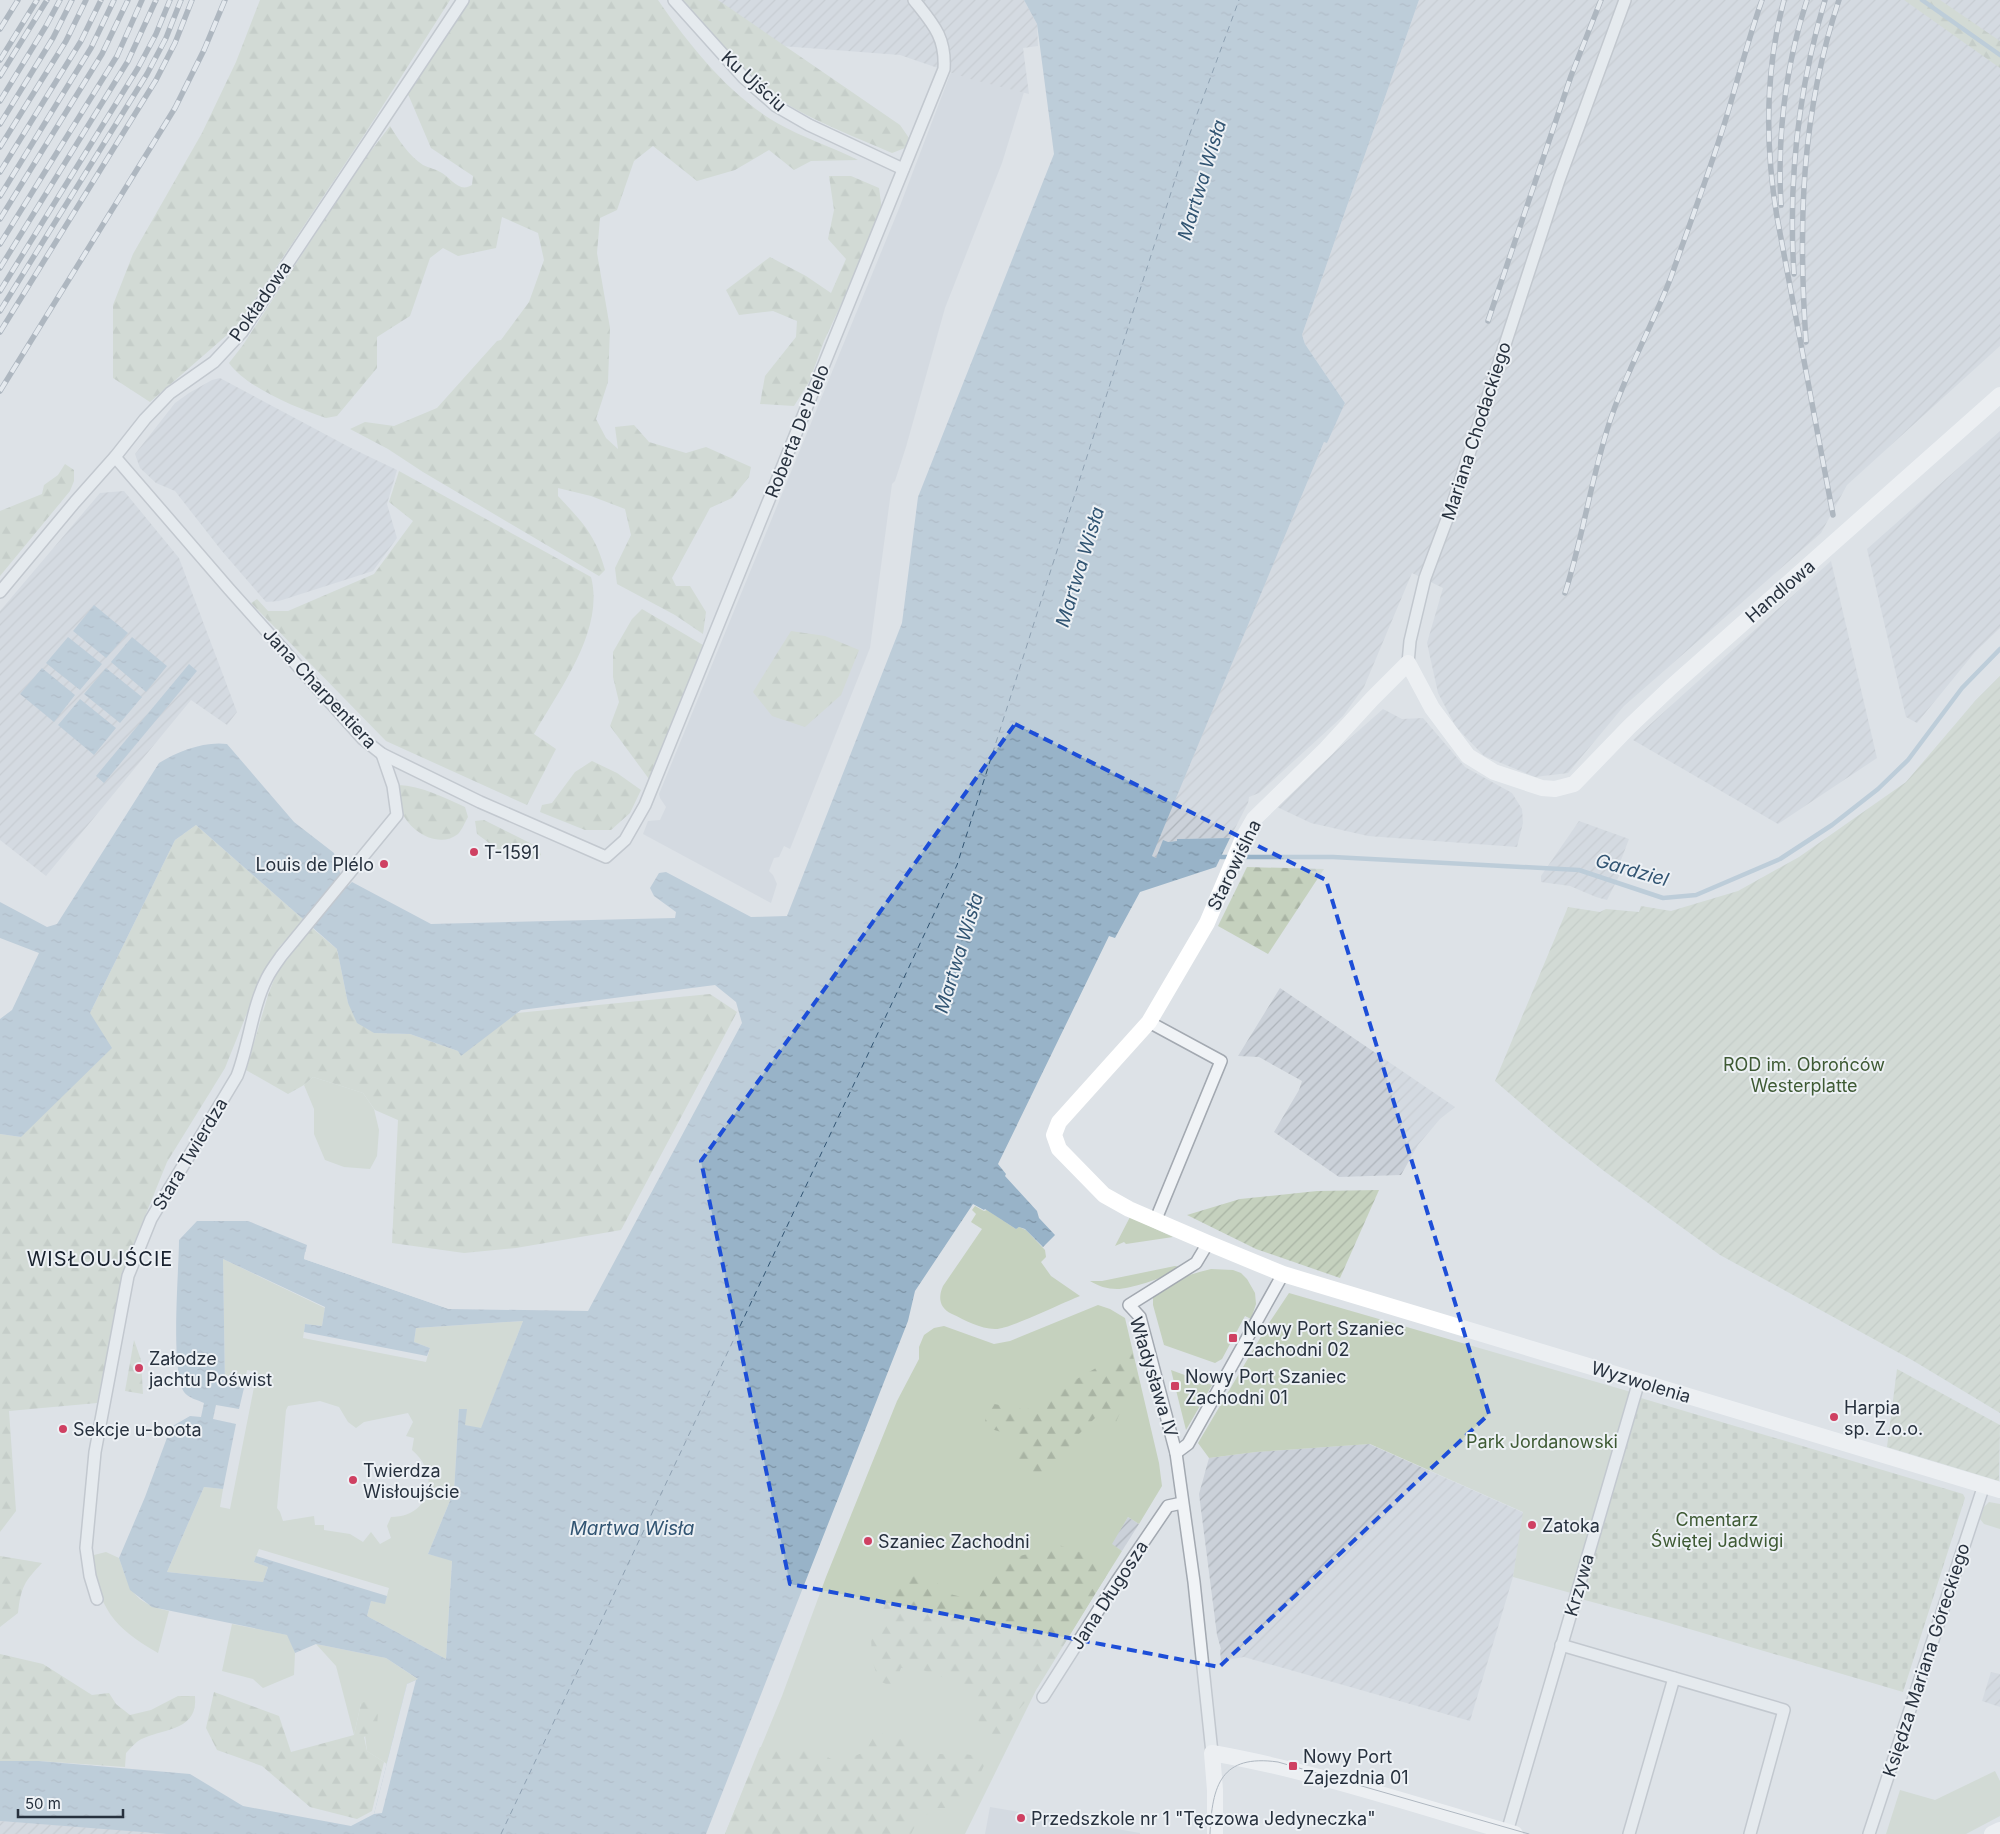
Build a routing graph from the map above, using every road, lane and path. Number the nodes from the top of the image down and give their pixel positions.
1 (463, 0) edge
2 (674, 0) edge
3 (914, 0) edge
4 (1624, 0) edge
5 (903, 168) junction
6 (2000, 395) edge
7 (115, 457) junction
8 (0, 592) edge
9 (1408, 663) junction
10 (382, 754) junction
11 (606, 857) joint
12 (1149, 1022) junction
13 (1156, 1220) junction
14 (1208, 1244) junction
15 (1282, 1274) junction
16 (1639, 1381) junction
17 (1176, 1453) junction
18 (1992, 1488) edge
19 (1182, 1503) junction
20 (97, 1599) dead end
21 (1562, 1645) junction
22 (1674, 1678) junction
23 (1043, 1698) dead end
24 (1212, 1753) junction
25 (2000, 1830) edge
26 (1511, 1833) edge
27 (1214, 1834) edge
28 (1629, 1834) edge
29 (1750, 1834) edge
30 (1868, 1834) edge
31 (1992, 1834) edge

1 - 7 street, Pokładowa
2 - 5 street, Ku Ujściu
3 - 5 street, Roberta De'Plelo
4 - 9 street, Mariana Chodackiego
5 - 11 street, Roberta De'Plelo
6 - 9 street, Handlowa
7 - 8 street, Pokładowa
7 - 10 street, Jana Charpentiera
9 - 12 street, Starowiślna
10 - 11 street, Jana Charpentiera
10 - 20 street, Stara Twierdza
12 - 13 street
12 - 13 street, Starowiślna
13 - 14 street, Starowiślna
14 - 15 street
14 - 17 street, Władysława IV
15 - 16 street, Wyzwolenia
15 - 17 street, Władysława IV
16 - 18 street, Wyzwolenia
16 - 21 street, Krzywa
17 - 19 street, Władysława IV
18 - 30 street, Księdza Mariana Góreckiego
19 - 23 street, Jana Długosza
19 - 24 street, Władysława IV
21 - 22 street
21 - 26 street, Krzywa
22 - 28 street
22 - 29 street
24 - 26 street
24 - 27 street, Władysława IV
25 - 31 street

